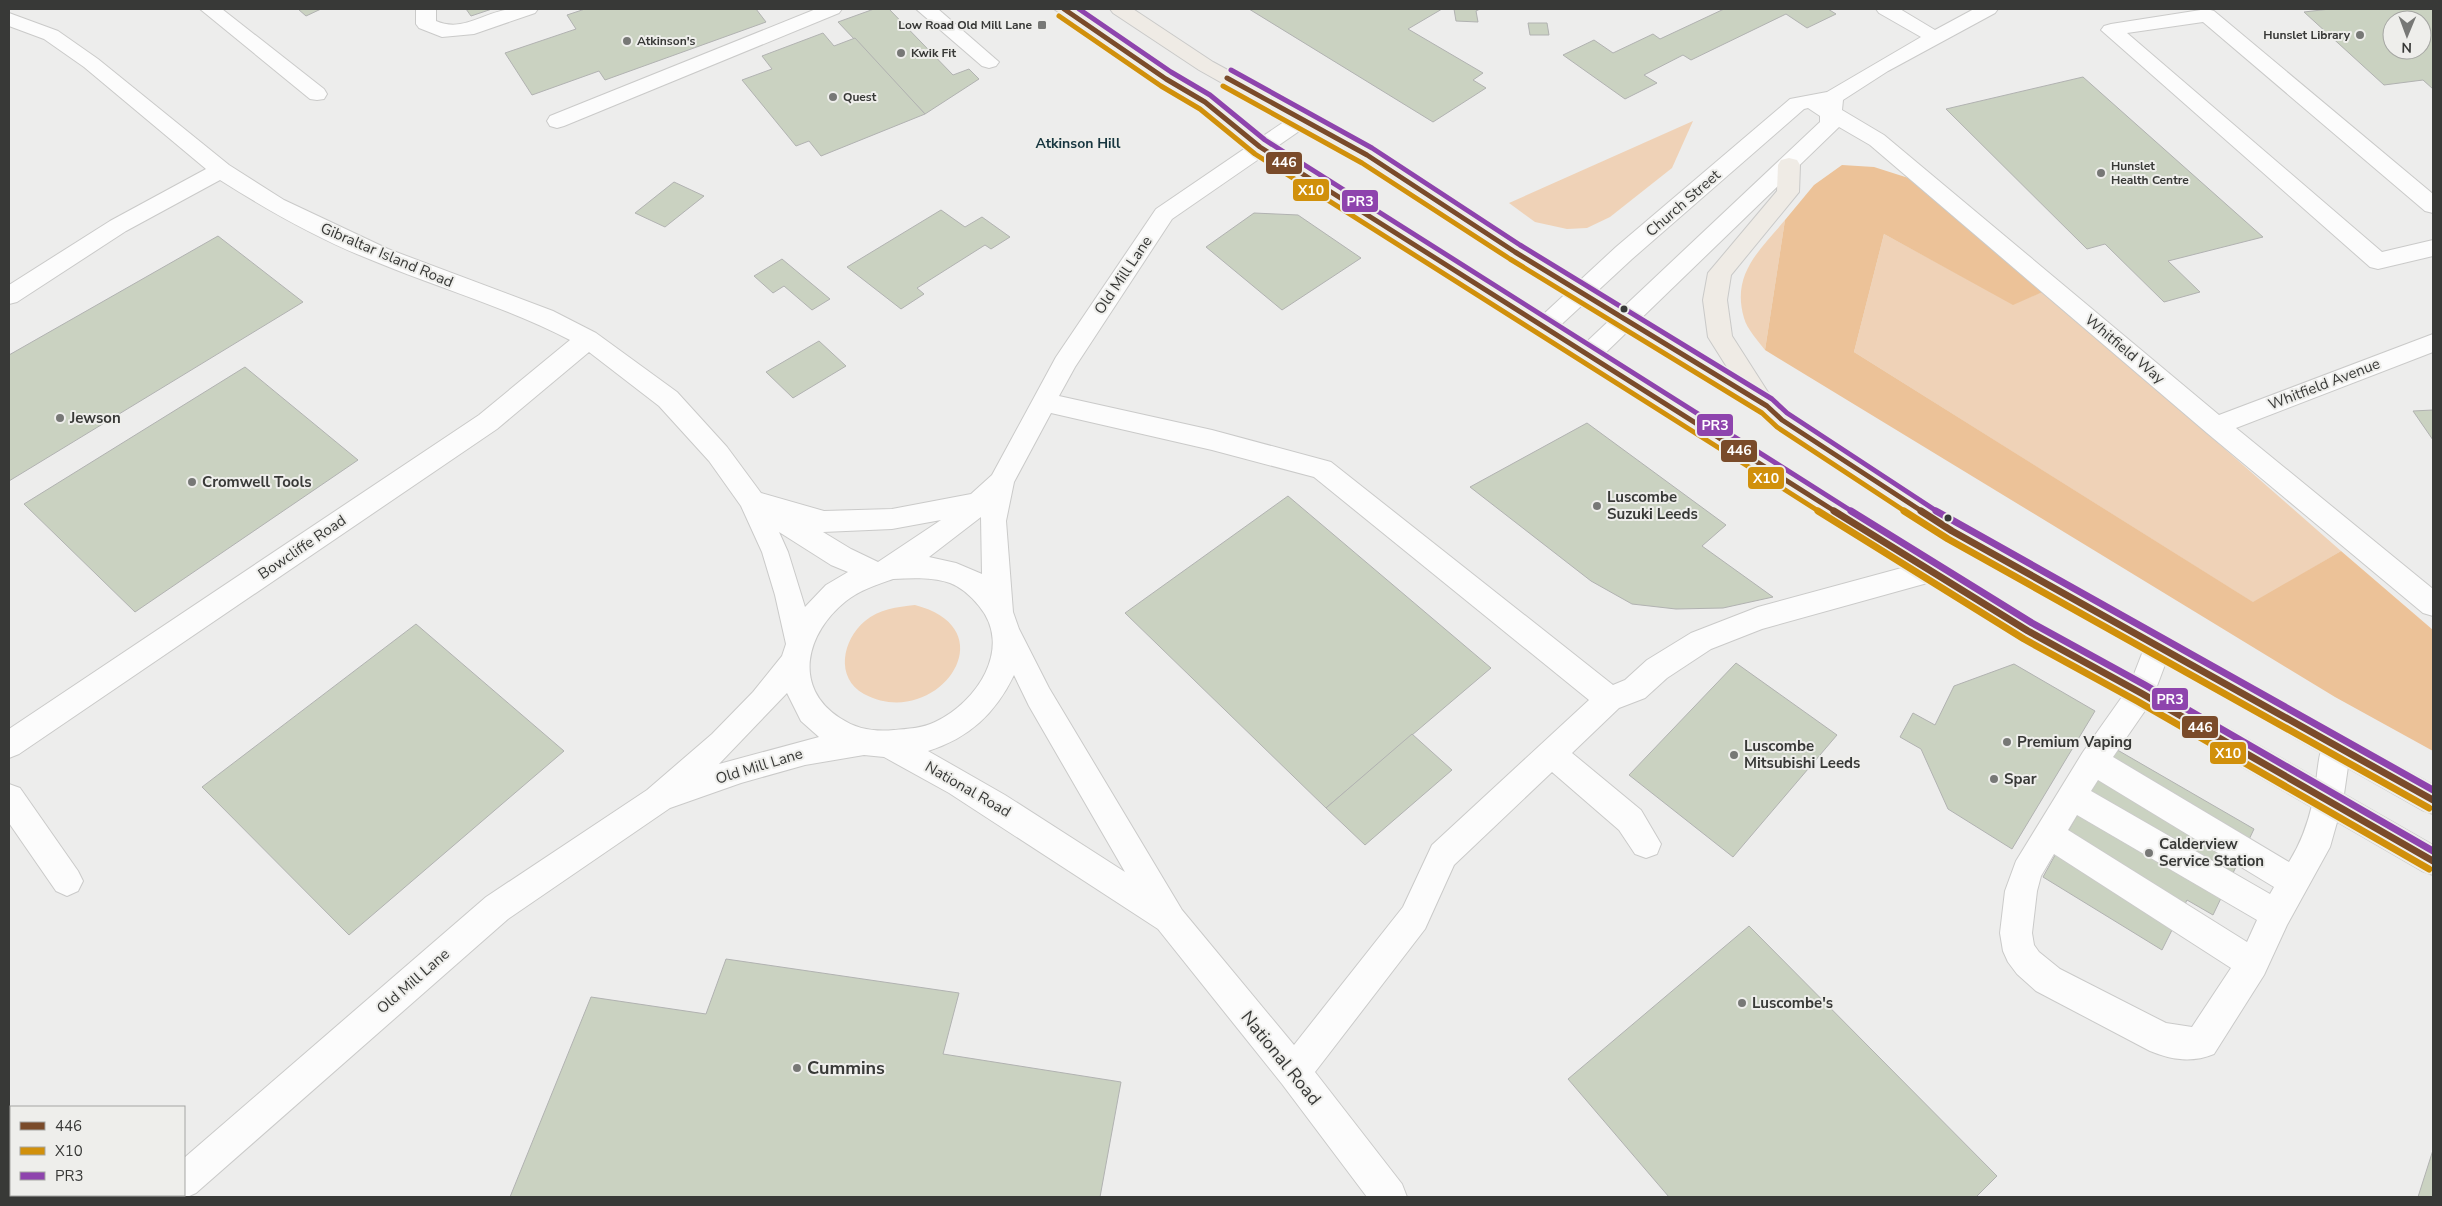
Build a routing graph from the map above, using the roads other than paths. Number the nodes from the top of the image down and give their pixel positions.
1 (210, 9) edge
2 (426, 9) edge
3 (528, 9) edge
4 (832, 9) edge
5 (926, 9) edge
6 (1064, 9) edge
7 (1120, 9) edge
8 (1886, 9) edge
9 (1988, 9) edge
10 (2204, 12) edge
11 (9, 19) edge
12 (1934, 37) junction
13 (989, 62) dead end
14 (317, 94) dead end
15 (1826, 104) junction
16 (1301, 120) junction
17 (556, 121) dead end
18 (1260, 147) junction
19 (1789, 165) junction
20 (221, 170) junction
21 (2433, 206) edge
22 (2433, 248) edge
23 (1582, 293) junction
24 (9, 296) edge
25 (1625, 320) junction
26 (1543, 328) junction
27 (588, 339) junction
28 (2433, 343) edge
29 (1588, 355) junction
30 (1044, 402) junction
31 (1767, 406) junction
32 (2216, 426) junction
33 (1001, 482) junction
34 (752, 501) junction
35 (978, 503) junction
36 (884, 570) junction
37 (1930, 571) junction
38 (2433, 605) edge
39 (1003, 622) junction
40 (2158, 646) junction
41 (797, 652) junction
42 (2141, 693) junction
43 (1609, 700) junction
44 (876, 744) junction
45 (9, 745) edge
46 (2336, 746) junction
47 (1552, 753) junction
48 (2093, 761) junction
49 (2073, 796) junction
50 (9, 798) edge
51 (658, 800) junction
52 (2433, 800) edge
53 (2328, 801) junction
54 (2050, 835) junction
55 (1646, 844) dead end
56 (2433, 861) edge
57 (68, 881) dead end
58 (2294, 882) junction
59 (2276, 914) junction
60 (1170, 921) junction
61 (2253, 964) junction
62 (1294, 1072) junction
63 (185, 1180) edge
64 (1389, 1197) edge

1 - 14 street
2 - 3 street
4 - 17 street
5 - 13 street
6 - 18 main road
7 - 16 main road
8 - 12 street
9 - 12 street, Church Street
10 - 21 street
10 - 22 street
11 - 20 street, Gibraltar Island Road
12 - 15 street, Church Street
15 - 19 street, Church Street
15 - 23 street, Church Street
15 - 32 street, Whitfield Way
16 - 18 street, Old Mill Lane
16 - 23 main road
18 - 26 main road
18 - 30 street, Old Mill Lane
19 - 25 street, Church Street
19 - 31 main road
20 - 24 street
20 - 27 street, Gibraltar Island Road
23 - 25 main road
23 - 26 street, Church Street
25 - 29 street, Church Street
25 - 31 main road
26 - 29 main road
27 - 34 street, Gibraltar Island Road
27 - 45 street, Bowcliffe Road
28 - 32 street, Whitfield Avenue
29 - 37 main road
30 - 33 street, Old Mill Lane
30 - 43 street
31 - 40 main road
32 - 38 street, Whitfield Way
33 - 35 street, Old Mill Lane
33 - 39 street, Old Mill Lane
34 - 35 street
34 - 36 street, Gibraltar Island Road
34 - 41 street, Gibraltar Island Road
35 - 36 street, Old Mill Lane
36 - 39 street
36 - 41 street, Old Mill Lane
37 - 42 main road
37 - 43 street
39 - 44 street, Old Mill Lane
39 - 60 street, National Road
40 - 42 street
40 - 46 main road
41 - 44 street, Gibraltar Island Road
41 - 51 street, Old Mill Lane
42 - 48 street
42 - 53 main road
43 - 47 street
44 - 51 street, Old Mill Lane
44 - 60 street, National Road
46 - 52 main road
46 - 53 street
47 - 55 street
47 - 62 street
48 - 49 street
48 - 58 street
49 - 54 street
49 - 59 street
50 - 57 street
51 - 63 street, Old Mill Lane
53 - 56 main road
53 - 58 street
54 - 61 street
54 - 61 street
58 - 59 street
59 - 61 street
60 - 62 street, National Road
62 - 64 street, National Road

